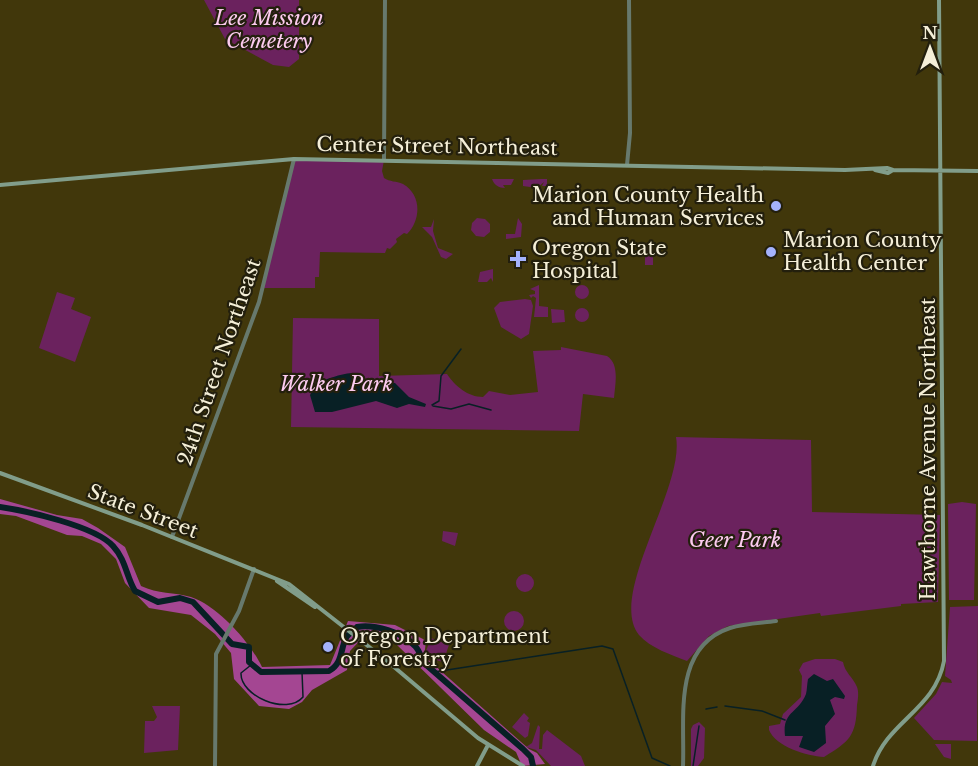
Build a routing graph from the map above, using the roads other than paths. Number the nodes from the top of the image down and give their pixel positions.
1 (384, 0) edge
2 (629, 0) edge
3 (939, 0) edge
4 (294, 159) junction
5 (384, 160) junction
6 (627, 165) junction
7 (940, 171) junction
8 (978, 171) edge
9 (0, 185) edge
10 (0, 473) edge
11 (172, 537) junction
12 (254, 569) junction
13 (776, 621) dead end
14 (488, 745) junction
15 (215, 766) edge
16 (477, 766) edge
17 (522, 766) edge
18 (683, 766) edge
19 (873, 766) edge

1 - 5 street
2 - 6 street
3 - 7 main road, Hawthorne Avenue Northeast
4 - 5 main road, Center Street Northeast
4 - 9 main road, Center Street Northeast
4 - 11 street, 24th Street Northeast
5 - 6 main road, Center Street Northeast
6 - 7 main road, Center Street Northeast
7 - 8 main road, Center Street Northeast
7 - 19 main road, Hawthorne Avenue Northeast
10 - 11 main road, State Street
11 - 12 main road, State Street
12 - 14 main road, State Street
12 - 15 street
13 - 18 street
14 - 16 main road
14 - 17 main road, State Street

